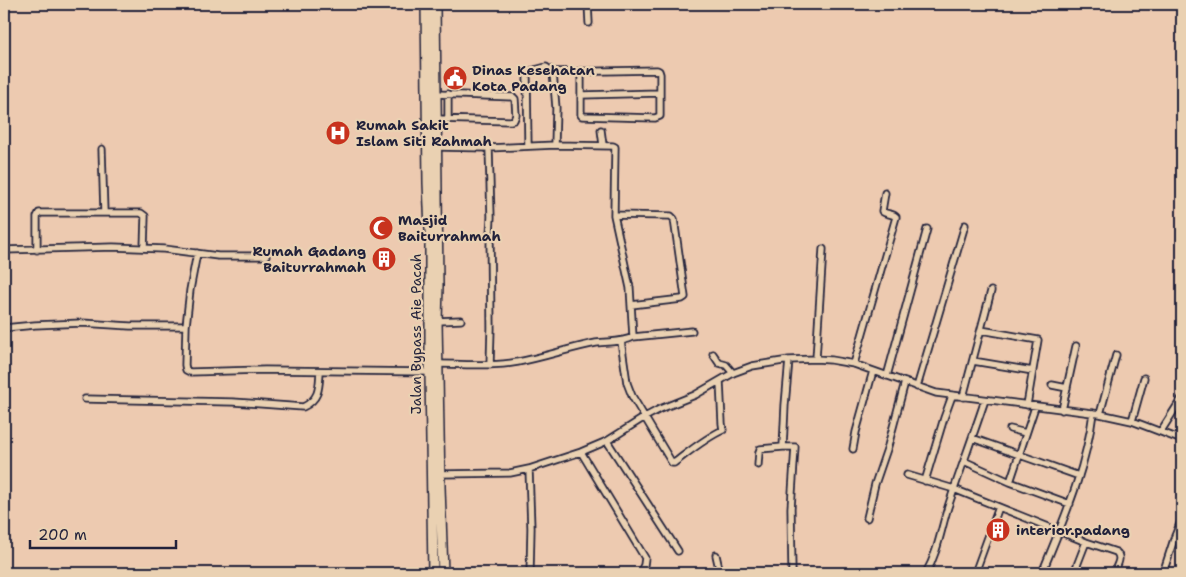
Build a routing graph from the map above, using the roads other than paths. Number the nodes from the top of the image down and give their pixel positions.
1 (426, 4) edge
2 (435, 4) edge
3 (588, 4) edge
4 (589, 23) dead end
5 (581, 71) junction
6 (553, 72) junction
7 (659, 93) junction
8 (436, 94) junction
9 (448, 94) junction
10 (582, 95) junction
11 (436, 118) junction
12 (448, 119) junction
13 (601, 130) dead end
14 (555, 145) junction
15 (603, 145) junction
16 (528, 146) junction
17 (436, 147) junction
18 (489, 148) junction
19 (102, 149) dead end
20 (886, 193) dead end
21 (104, 212) junction
22 (614, 215) junction
23 (965, 225) dead end
24 (927, 229) dead end
25 (144, 248) junction
26 (4, 250) edge
27 (37, 250) junction
28 (823, 250) dead end
29 (197, 253) junction
30 (266, 256) dead end
31 (991, 291) dead end
32 (434, 296) junction
33 (631, 306) junction
34 (460, 320) dead end
35 (437, 321) junction
36 (186, 326) junction
37 (4, 328) edge
38 (981, 330) junction
39 (692, 331) dead end
40 (633, 337) junction
41 (621, 341) junction
42 (1076, 346) dead end
43 (714, 354) dead end
44 (1116, 354) dead end
45 (816, 359) junction
46 (789, 360) junction
47 (973, 361) junction
48 (438, 364) junction
49 (854, 364) junction
50 (490, 365) junction
51 (320, 371) junction
52 (873, 371) junction
53 (1033, 371) junction
54 (430, 372) junction
55 (733, 373) junction
56 (887, 376) junction
57 (1144, 378) dead end
58 (720, 381) junction
59 (905, 382) junction
60 (1052, 385) dead end
61 (918, 388) junction
62 (1067, 388) junction
63 (4, 393) edge
64 (952, 396) junction
65 (964, 398) junction
66 (1182, 398) edge
67 (85, 399) dead end
68 (985, 400) junction
69 (1027, 405) junction
70 (4, 406) edge
71 (1035, 407) junction
72 (1062, 410) junction
73 (1096, 414) junction
74 (645, 417) junction
75 (1132, 421) junction
76 (1010, 429) dead end
77 (1162, 431) junction
78 (1026, 433) junction
79 (972, 438) junction
80 (1182, 440) edge
81 (607, 442) junction
82 (783, 447) junction
83 (853, 449) dead end
84 (581, 452) junction
85 (1019, 455) junction
86 (964, 461) junction
87 (758, 466) dead end
88 (529, 469) junction
89 (440, 474) junction
90 (907, 475) dead end
91 (1079, 476) junction
92 (925, 481) junction
93 (1010, 482) junction
94 (954, 489) junction
95 (1070, 504) junction
96 (999, 507) junction
97 (867, 518) dead end
98 (1182, 519) edge
99 (1059, 531) junction
100 (1086, 542) junction
101 (678, 551) dead end
102 (716, 555) dead end
103 (433, 573) edge
104 (443, 573) edge
105 (530, 573) edge
106 (640, 573) edge
107 (720, 573) edge
108 (792, 573) edge
109 (926, 573) edge
110 (974, 573) edge
111 (1042, 573) edge
112 (1074, 573) edge
113 (1114, 573) edge
114 (1163, 573) edge

1 - 32 highway, Jalan Bypass Aie Pacah
2 - 8 highway
3 - 4 street
5 - 6 street
5 - 7 street
5 - 10 street
6 - 14 street
6 - 16 street
7 - 10 street
7 - 10 street
8 - 9 street
8 - 11 highway
9 - 12 street
9 - 12 street
11 - 12 street
11 - 17 highway
13 - 15 street
14 - 15 street
14 - 16 street
15 - 22 street
16 - 18 street
17 - 18 street
17 - 32 highway
18 - 50 street
19 - 21 street
20 - 49 street
21 - 25 street
21 - 27 street
22 - 33 street
22 - 33 street
23 - 61 street
24 - 56 street
25 - 27 street
25 - 29 street
26 - 27 street
28 - 45 street
29 - 30 street
29 - 36 street
31 - 38 street
32 - 35 highway
32 - 54 highway, Jalan Bypass Aie Pacah
33 - 40 street
34 - 35 street
35 - 48 highway
36 - 37 street
36 - 51 street
38 - 47 street
38 - 53 street
39 - 40 street
40 - 41 street
41 - 50 street
41 - 74 street
42 - 62 street
43 - 55 street
44 - 73 street
45 - 46 street
45 - 49 street
46 - 55 street
46 - 82 street
47 - 53 street
47 - 65 street
48 - 50 street
48 - 89 highway
49 - 52 street
51 - 54 street
51 - 67 street
52 - 56 street
52 - 83 street
53 - 69 street
54 - 103 highway, Jalan Bypass Aie Pacah
55 - 58 street
56 - 59 street
57 - 75 street
58 - 74 street
58 - 74 street
59 - 61 street
59 - 97 street
60 - 62 street
61 - 64 street
62 - 72 street
63 - 70 street
64 - 65 street
64 - 92 street
65 - 68 street
66 - 77 street
68 - 69 street
68 - 79 street
69 - 71 street
71 - 72 street
71 - 78 street
72 - 73 street
73 - 75 street
73 - 91 street
74 - 81 street
75 - 77 street
76 - 78 street
77 - 80 street
78 - 85 street
79 - 85 street
79 - 86 street
81 - 84 street
81 - 101 street
82 - 87 street
82 - 108 street
84 - 88 street
84 - 106 street
85 - 91 street
85 - 93 street
86 - 93 street
86 - 94 street
88 - 89 street
88 - 105 street
89 - 104 highway
90 - 92 street
91 - 95 street
92 - 94 street
93 - 95 street
94 - 96 street
94 - 109 street
95 - 99 street
96 - 99 street
96 - 110 street
98 - 114 street
99 - 100 street
99 - 111 street
100 - 112 street
100 - 113 street
102 - 107 street

